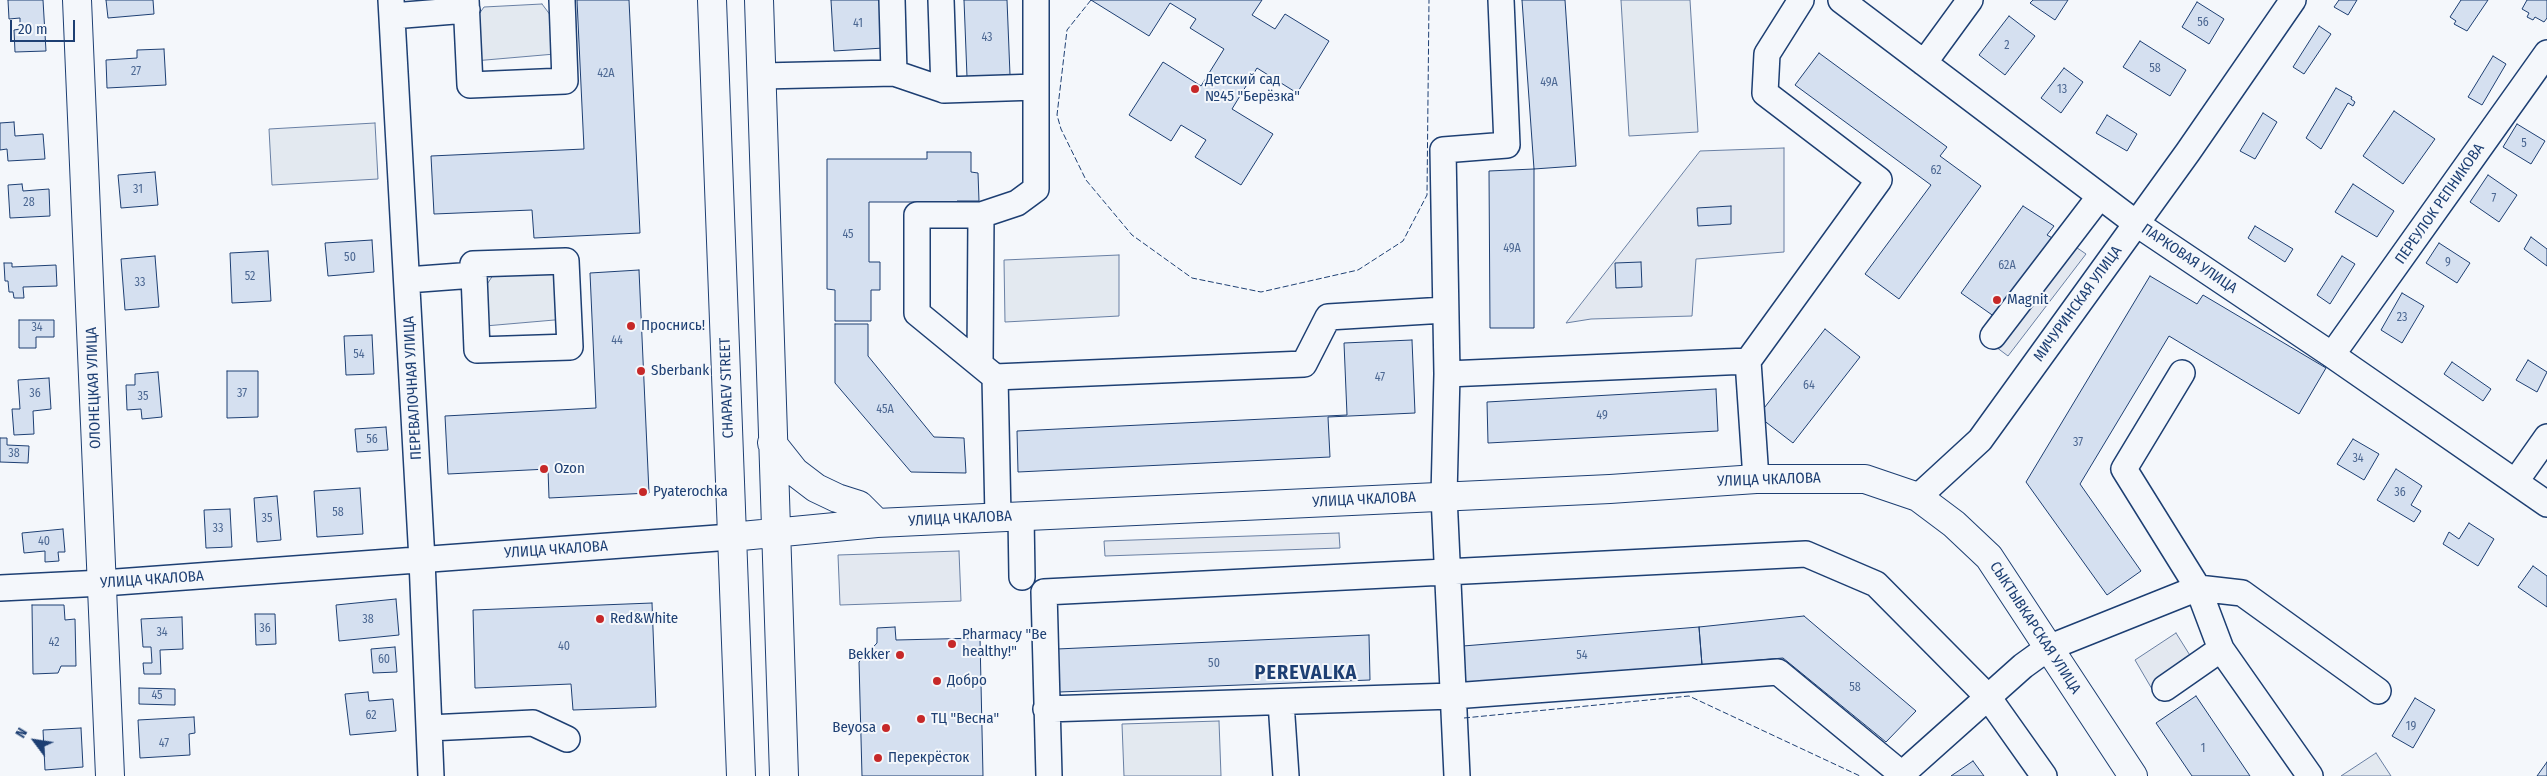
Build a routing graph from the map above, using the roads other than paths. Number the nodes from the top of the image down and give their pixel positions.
1 (77, 0) edge
2 (562, 0) edge
3 (712, 0) edge
4 (759, 0) edge
5 (892, 0) edge
6 (942, 0) edge
7 (1036, 0) edge
8 (1501, 0) edge
9 (1801, 0) edge
10 (1841, 0) edge
11 (1970, 0) edge
12 (2293, 0) edge
13 (466, 5) edge
14 (391, 8) edge
15 (2547, 53) edge
16 (1924, 63) junction
17 (894, 73) junction
18 (762, 76) junction
19 (1036, 87) junction
20 (944, 90) junction
21 (2100, 196) junction
22 (981, 215) junction
23 (2137, 224) junction
24 (474, 275) junction
25 (407, 280) junction
26 (1445, 310) junction
27 (1993, 336) dead end
28 (2332, 355) junction
29 (1748, 362) junction
30 (988, 370) junction
31 (2182, 373) dead end
32 (1447, 374) junction
33 (2547, 437) edge
34 (772, 443) junction
35 (1756, 479) junction
36 (2516, 481) junction
37 (1444, 496) junction
38 (1918, 497) junction
39 (2547, 504) edge
40 (1009, 517) junction
41 (877, 523) junction
42 (776, 531) junction
43 (731, 536) junction
44 (422, 560) junction
45 (1448, 572) junction
46 (1022, 577) dead end
47 (103, 583) junction
48 (0, 588) edge
49 (2198, 588) junction
50 (2048, 648) junction
51 (2221, 649) junction
52 (2165, 688) dead end
53 (2378, 691) dead end
54 (1453, 696) junction
55 (1988, 697) junction
56 (1281, 702) junction
57 (1046, 709) junction
58 (429, 728) junction
59 (567, 739) dead end
60 (1903, 775) edge
61 (110, 776) edge
62 (432, 776) edge
63 (740, 776) edge
64 (784, 776) edge
65 (1049, 776) edge
66 (1286, 776) edge
67 (1457, 776) edge
68 (2044, 776) edge
69 (2133, 776) edge
70 (2310, 776) edge

1 - 47 main road, ОЛОНЕЦКАЯ УЛИЦА
2 - 13 street
3 - 43 main road, CHAPAEV STREET
4 - 18 main road
5 - 17 street
6 - 20 street
7 - 19 street
8 - 26 street
9 - 29 street
10 - 16 street, ПАРКОВАЯ УЛИЦА
11 - 16 street
12 - 23 street, МИЧУРИНСКАЯ УЛИЦА
13 - 14 street
14 - 25 street, ПЕРЕВАЛОЧНАЯ УЛИЦА
15 - 28 street, ПЕРЕУЛОК РЕПНИКОВА
16 - 21 street, ПАРКОВАЯ УЛИЦА
17 - 18 street
17 - 20 street
18 - 34 main road
19 - 20 street
19 - 22 street
21 - 23 street, ПАРКОВАЯ УЛИЦА
21 - 27 street
22 - 30 street
22 - 30 street
23 - 28 street, ПАРКОВАЯ УЛИЦА
23 - 38 street, МИЧУРИНСКАЯ УЛИЦА
24 - 24 street
24 - 25 street
25 - 44 street, ПЕРЕВАЛОЧНАЯ УЛИЦА
26 - 30 street
26 - 32 street
28 - 36 street, ПАРКОВАЯ УЛИЦА
29 - 32 street
29 - 35 street
30 - 40 street
31 - 49 street
32 - 37 street
33 - 36 street
34 - 41 main road
34 - 42 main road
35 - 37 main road, УЛИЦА ЧКАЛОВА
35 - 38 main road, УЛИЦА ЧКАЛОВА
36 - 39 street, ПАРКОВАЯ УЛИЦА
37 - 40 main road, УЛИЦА ЧКАЛОВА
37 - 45 street
38 - 50 main road, СЫКТЫВКАРСКАЯ УЛИЦА
40 - 41 main road, УЛИЦА ЧКАЛОВА
40 - 46 street
41 - 42 main road, УЛИЦА ЧКАЛОВА
42 - 43 main road, УЛИЦА ЧКАЛОВА
42 - 64 main road
43 - 44 street, УЛИЦА ЧКАЛОВА
43 - 63 main road, CHAPAEV STREET
44 - 47 street, УЛИЦА ЧКАЛОВА
44 - 58 street, ПЕРЕВАЛОЧНАЯ УЛИЦА
45 - 54 street
45 - 55 street
45 - 57 street
47 - 48 street, УЛИЦА ЧКАЛОВА
47 - 61 main road, ОЛОНЕЦКАЯ УЛИЦА
49 - 50 street
49 - 51 street
49 - 53 street
50 - 55 street
50 - 69 main road, СЫКТЫВКАРСКАЯ УЛИЦА
51 - 52 street
51 - 70 street
54 - 56 street
54 - 60 street
54 - 67 street
55 - 60 street
55 - 68 street
56 - 57 street
56 - 66 street
57 - 65 street
58 - 59 street
58 - 62 street, ПЕРЕВАЛОЧНАЯ УЛИЦА

